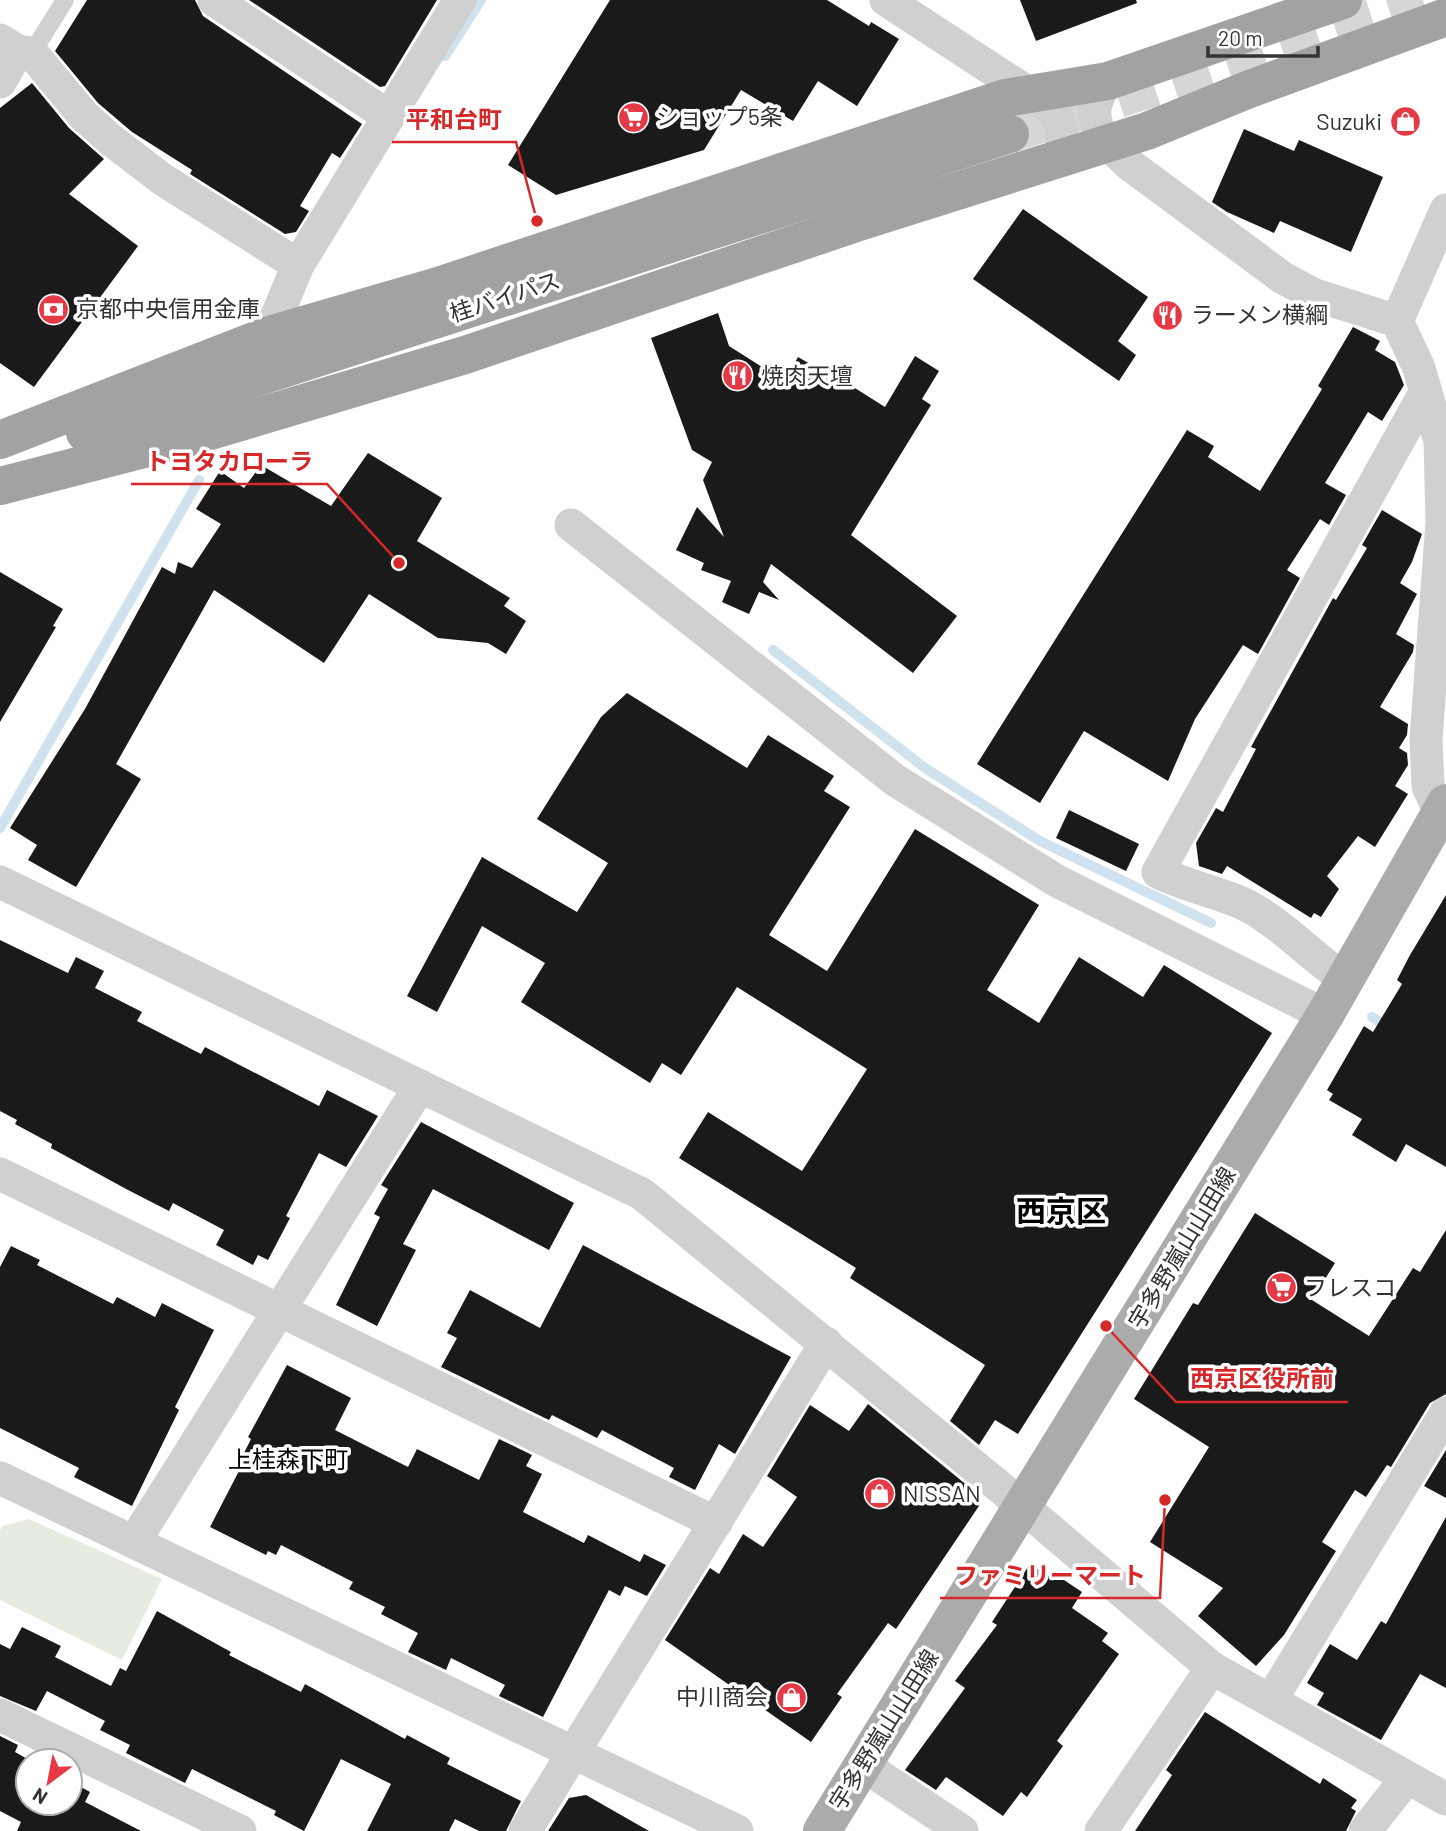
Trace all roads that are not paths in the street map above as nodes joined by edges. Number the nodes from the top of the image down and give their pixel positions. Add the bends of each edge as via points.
1 (65, 0) edge
2 (214, 0) edge
3 (460, 0) edge
4 (886, 0) edge
5 (1343, 0) edge
6 (1438, 12) edge
7 (17, 48) edge
8 (1108, 81) junction
9 (0, 82) edge
10 (1032, 95) junction
11 (388, 116) junction
12 (1010, 134) tunnel mouth
13 (1107, 144) junction
14 (1059, 161) junction
15 (1446, 210) edge
16 (298, 265) junction
17 (1397, 321) junction
18 (269, 335) junction
19 (1425, 393) junction
20 (0, 440) edge
21 (0, 462) edge
22 (0, 486) edge
23 (570, 525) dead end
24 (1443, 808) edge
25 (0, 882) edge
26 (1346, 979) junction
27 (1325, 1015) junction
28 (420, 1086) junction
29 (0, 1174) edge
30 (280, 1310) junction
31 (826, 1343) junction
32 (1446, 1413) edge
33 (5, 1489) edge
34 (1023, 1508) junction
35 (716, 1523) junction
36 (134, 1542) junction
37 (1212, 1668) junction
38 (1271, 1700) junction
39 (0, 1715) edge
40 (573, 1752) junction
41 (863, 1765) junction
42 (1406, 1779) junction
43 (1446, 1799) edge
44 (240, 1831) edge
45 (524, 1831) edge
46 (737, 1831) edge
47 (822, 1831) edge
48 (962, 1831) edge
49 (1101, 1831) edge
50 (1365, 1831) edge

1 - 7 lane
2 - 11 street
3 - 11 street
4 - 10 street
5 - 8 highway
6 - 13 highway
7 - 9 street
7 - 16 street via 111,140 162,179
8 - 10 highway
8 - 13 street via 1097,96 1093,113
10 - 14 street via 1059,118 1065,137
10 - 18 highway via 1006,98 451,282
11 - 16 street
12 - 21 highway, 桂バイパス
13 - 14 highway
13 - 17 street via 1164,192 1283,278 1315,295
14 - 22 highway via 859,222 465,355 190,437
15 - 17 street
16 - 18 street
17 - 19 street
18 - 20 highway
19 - 24 street via 1440,441 1442,522 1426,739 1428,786
19 - 26 street via 1158,872 1247,906
23 - 27 street via 895,780 1057,881
24 - 26 main road, 宇多野嵐山山田線
25 - 28 street
26 - 27 main road, 宇多野嵐山山田線
27 - 34 main road, 宇多野嵐山山田線
28 - 30 street
28 - 31 street via 642,1194
29 - 30 street
30 - 35 street
30 - 36 street
31 - 34 street
31 - 35 street
32 - 38 street
33 - 36 street
34 - 37 street
34 - 41 main road, 宇多野嵐山山田線
35 - 40 street
36 - 40 street
37 - 38 street
37 - 49 street
38 - 42 street
39 - 44 street
40 - 45 street
40 - 46 street
41 - 47 main road, 宇多野嵐山山田線
41 - 48 street
42 - 43 street
42 - 50 street

